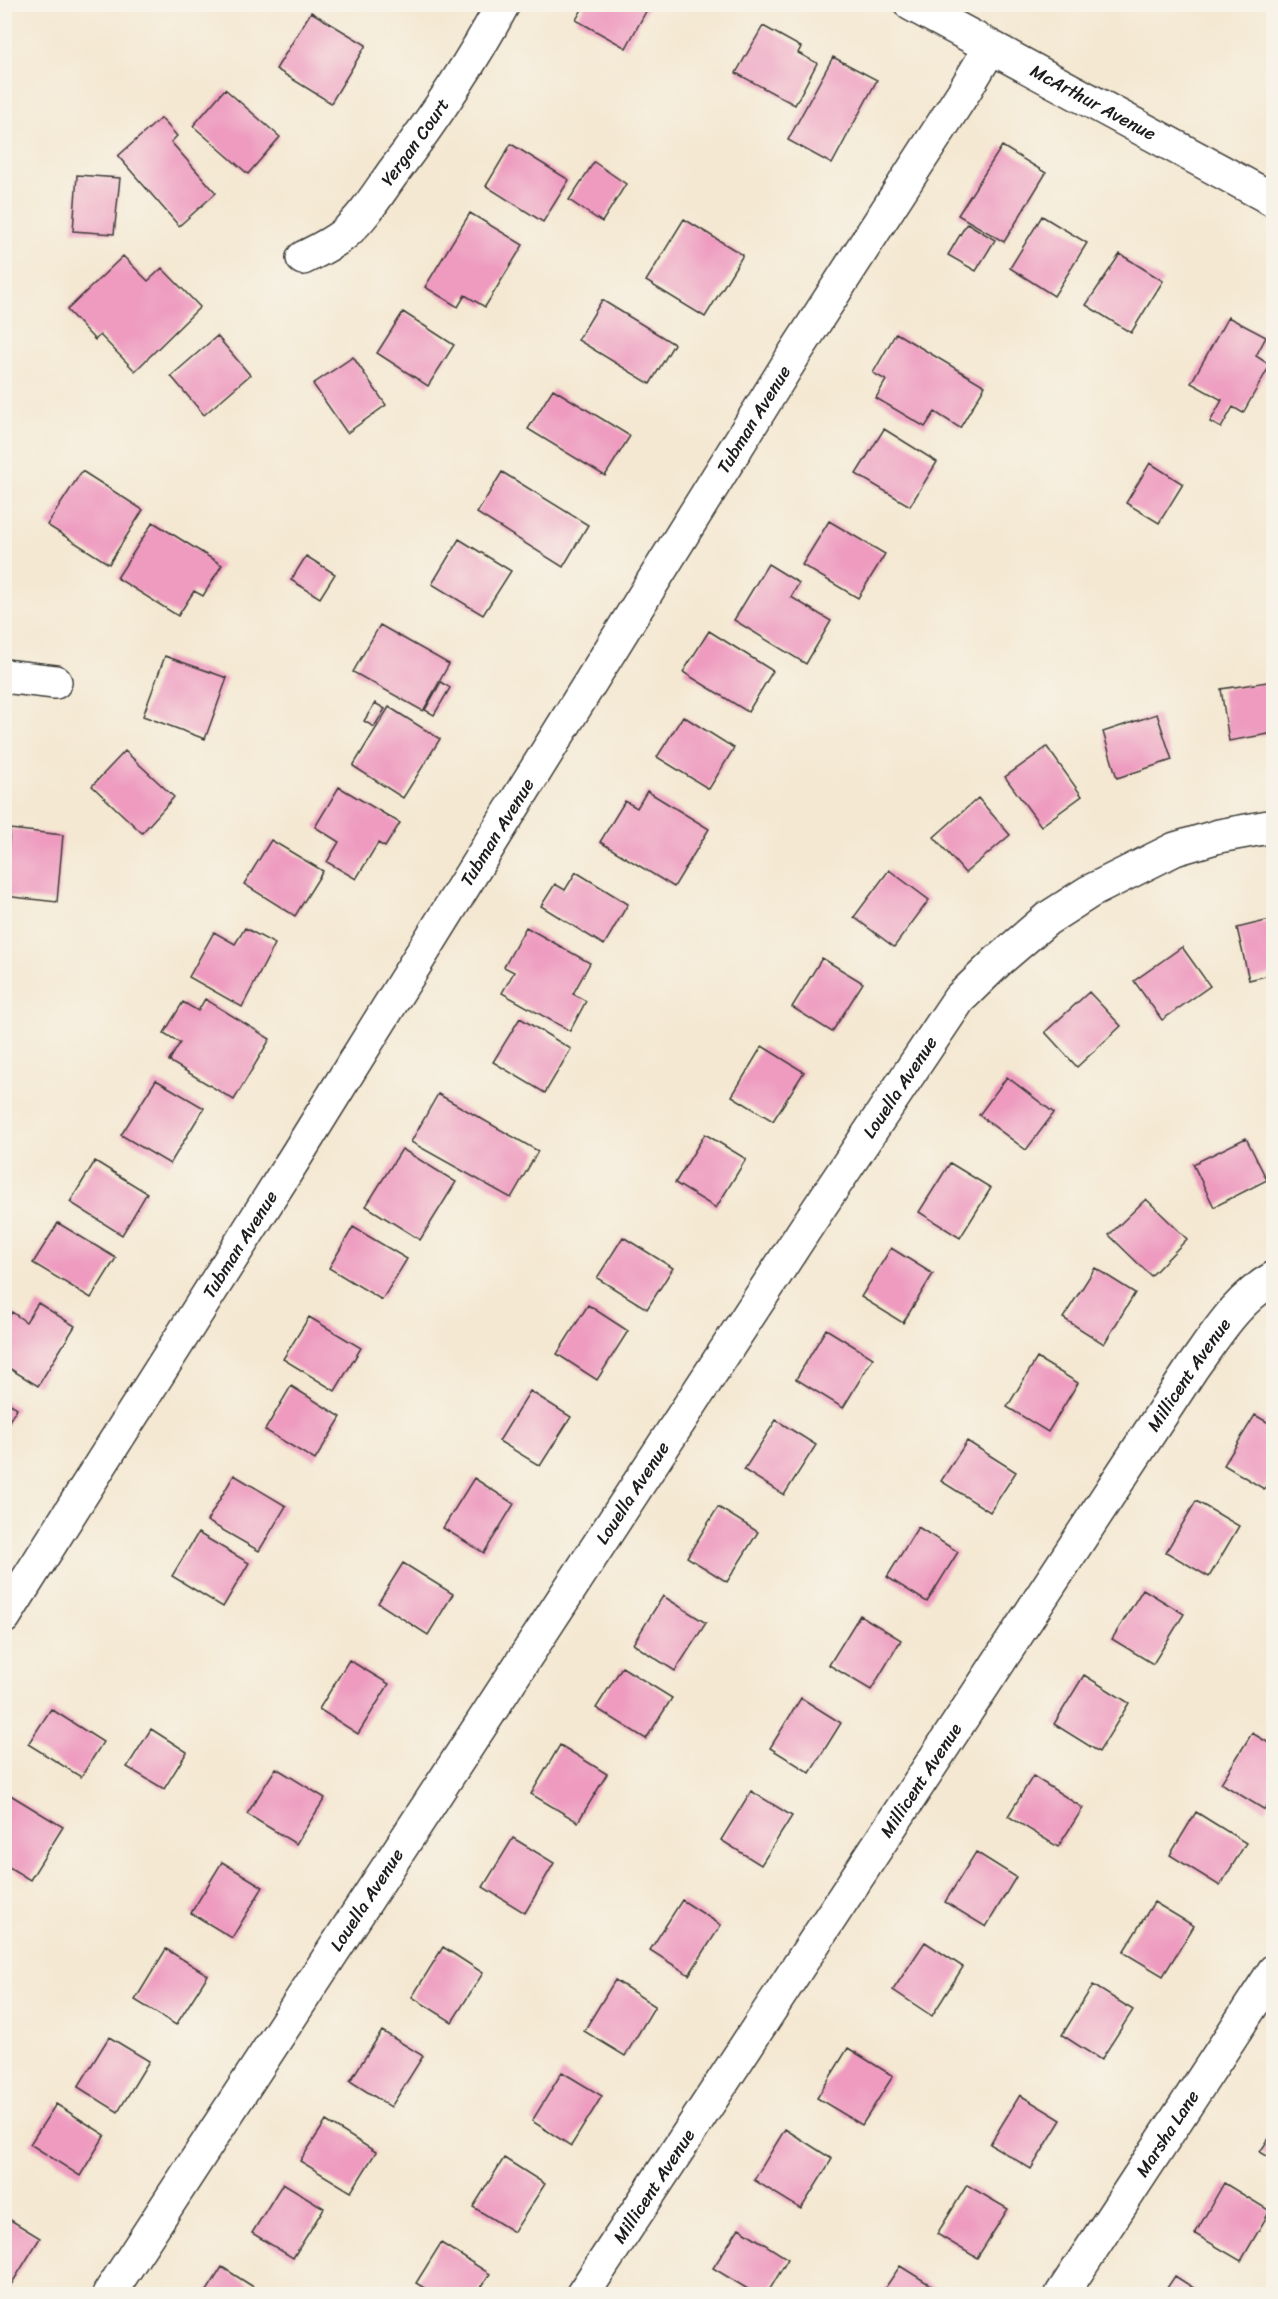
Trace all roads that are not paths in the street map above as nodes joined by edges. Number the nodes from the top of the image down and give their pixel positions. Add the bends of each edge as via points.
1 (503, 4) edge
2 (911, 4) edge
3 (990, 48) junction
4 (1274, 200) edge
5 (303, 258) dead end
6 (4, 676) edge
7 (55, 682) dead end
8 (1274, 826) edge
9 (1274, 1278) edge
10 (16, 1575) edge
11 (4, 1617) edge
12 (1274, 1971) edge
13 (109, 2295) edge
14 (582, 2295) edge
15 (1062, 2295) edge

1 - 5 street, Yergan Court via 468,67 359,219 324,248
2 - 3 street, McArthur Avenue
3 - 4 street, McArthur Avenue
3 - 10 street, Tubman Avenue via 795,353 296,1156
6 - 7 street
8 - 13 street, Louella Avenue via 1175,849 1089,892 1047,920 959,999 808,1223
9 - 14 street, Millicent Avenue via 1228,1316 1192,1368
10 - 11 street, Tubman Avenue
12 - 15 street, Marsha Lane

